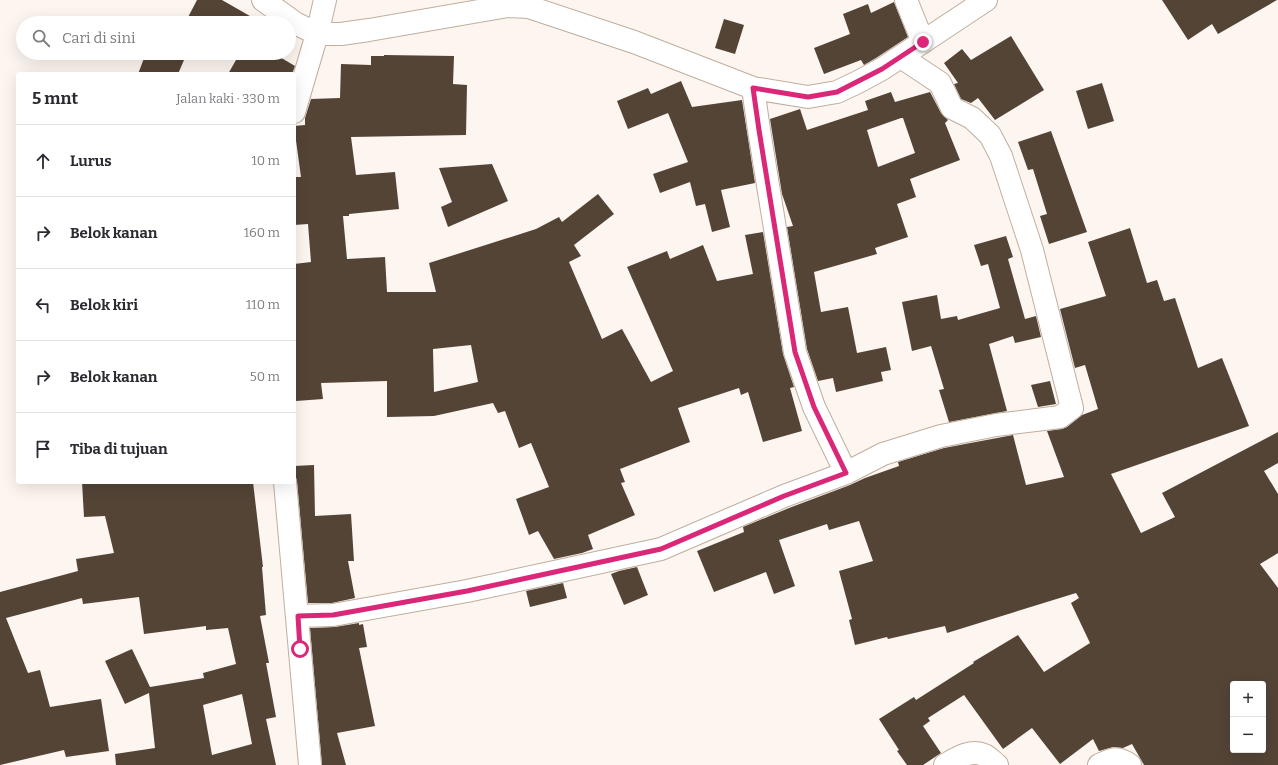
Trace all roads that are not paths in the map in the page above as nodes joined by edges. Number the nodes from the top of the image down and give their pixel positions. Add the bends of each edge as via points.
1 (263, 0) edge
2 (325, 0) edge
3 (906, 0) edge
4 (986, 0) edge
5 (286, 16) edge
6 (296, 23) edge
7 (318, 34) junction
8 (923, 42) junction
9 (901, 57) junction
10 (753, 88) junction
11 (296, 106) edge
12 (846, 473) junction
13 (285, 484) edge
14 (298, 616) junction
15 (310, 765) edge
16 (945, 765) edge
17 (997, 765) edge
18 (1099, 765) edge
19 (1130, 765) edge

1 - 5 street
2 - 7 street
3 - 8 street
4 - 8 street
6 - 7 street
7 - 10 street via 369,30 508,6 529,7 634,42
7 - 11 street
8 - 9 street
9 - 10 street via 837,92 808,97
9 - 12 street via 940,82 952,108 972,118 990,135 1001,156 1032,250 1072,408 1060,417 996,425 941,436 883,454
10 - 12 street via 795,352 814,407
12 - 14 street via 784,496 661,549 467,591 333,615
13 - 14 street
14 - 15 street
16 - 17 street via 974,752 985,755
18 - 19 street via 1112,760 1122,760

